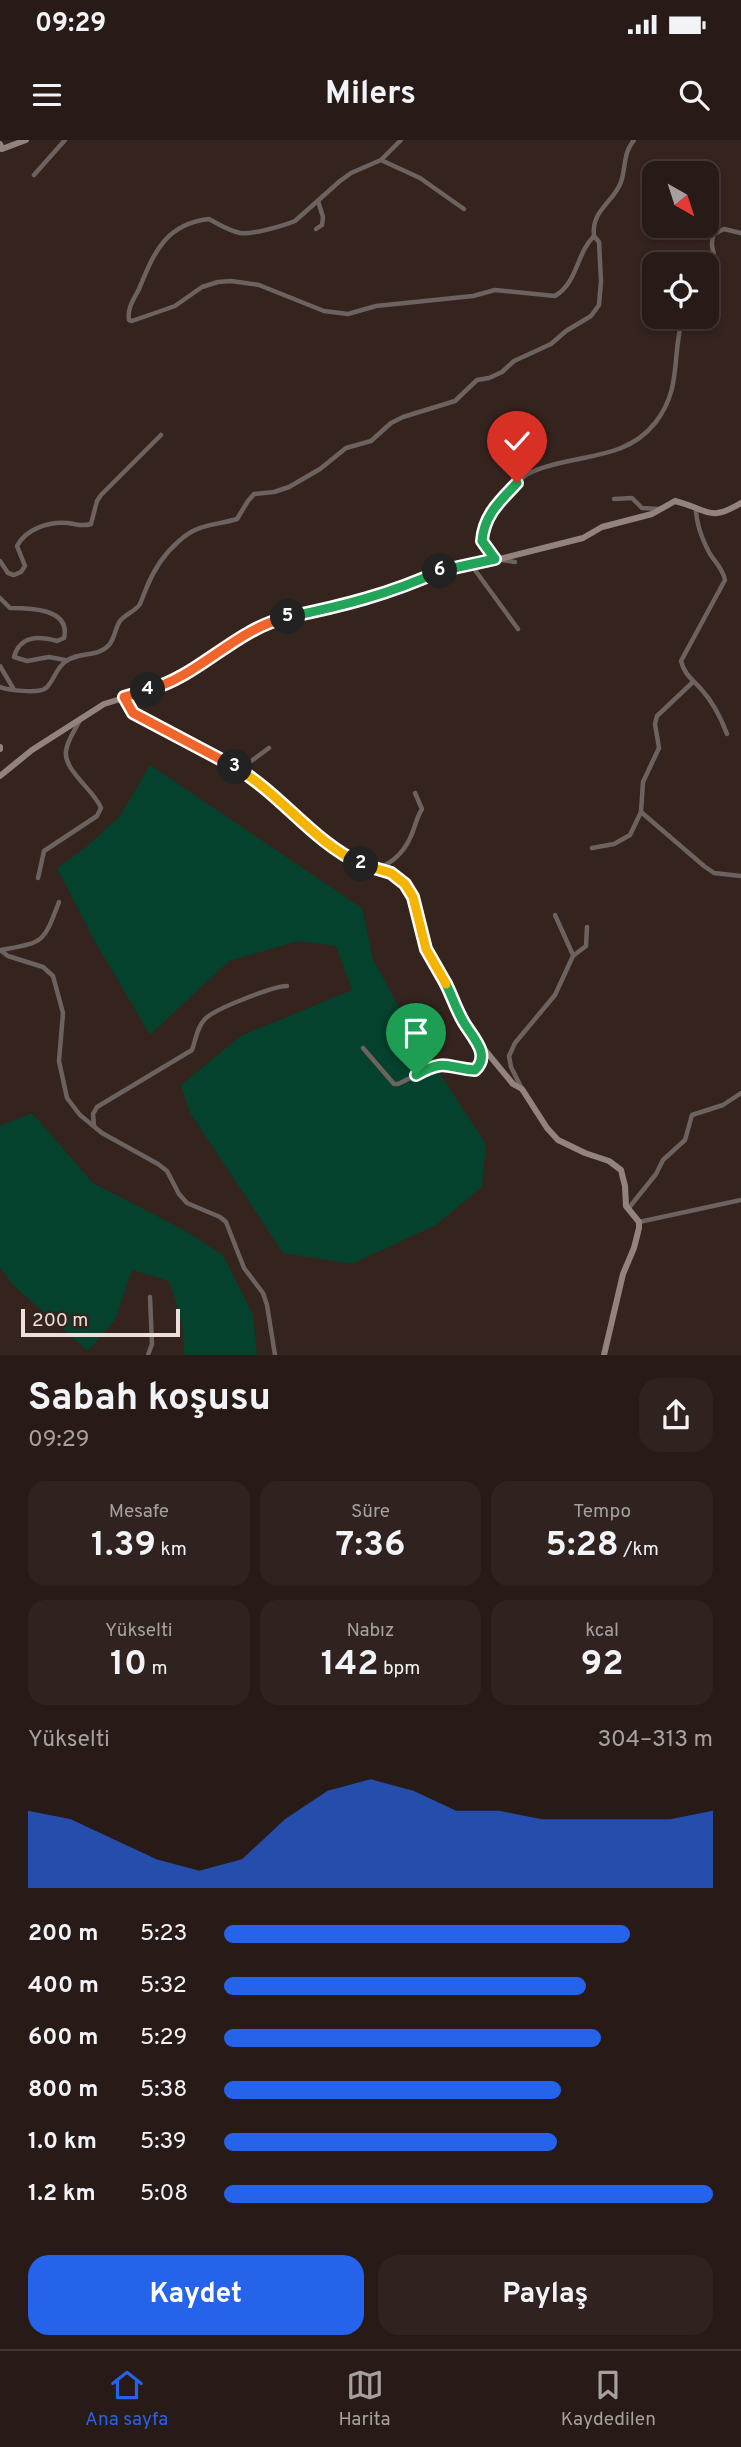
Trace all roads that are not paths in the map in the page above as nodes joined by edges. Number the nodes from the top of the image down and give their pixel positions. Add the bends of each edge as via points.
1 (26, 140) edge
2 (65, 140) edge
3 (401, 140) edge
4 (634, 140) edge
5 (0, 142) edge
6 (381, 160) junction
7 (34, 175) dead end
8 (318, 201) junction
9 (464, 208) dead end
10 (316, 229) dead end
11 (741, 233) edge
12 (594, 236) junction
13 (714, 252) edge
14 (680, 329) edge
15 (161, 435) dead end
16 (614, 499) dead end
17 (741, 503) edge
18 (696, 507) junction
19 (659, 510) junction
20 (495, 559) junction
21 (0, 561) edge
22 (515, 562) dead end
23 (472, 566) junction
24 (0, 598) edge
25 (518, 629) dead end
26 (66, 661) junction
27 (0, 666) edge
28 (693, 682) junction
29 (0, 687) edge
30 (13, 688) junction
31 (124, 697) junction
32 (80, 720) junction
33 (727, 734) dead end
34 (269, 748) dead end
35 (239, 769) junction
36 (0, 776) edge
37 (415, 793) dead end
38 (641, 811) junction
39 (592, 848) dead end
40 (373, 869) junction
41 (741, 876) edge
42 (38, 878) dead end
43 (59, 902) dead end
44 (555, 915) dead end
45 (587, 927) dead end
46 (0, 950) edge
47 (573, 956) junction
48 (287, 986) dead end
49 (475, 1038) junction
50 (363, 1048) dead end
51 (522, 1089) junction
52 (741, 1093) edge
53 (94, 1126) junction
54 (741, 1200) edge
55 (627, 1210) junction
56 (639, 1222) junction
57 (150, 1297) dead end
58 (148, 1355) edge
59 (275, 1355) edge
60 (604, 1355) edge

1 - 5 street via 6,150
2 - 7 street
3 - 6 street
4 - 12 street via 621,181 598,215
6 - 8 street via 351,173
6 - 9 street via 420,178
8 - 10 street via 323,218
8 - 12 street via 295,221 246,234 209,219 175,230 152,257 129,309 129,320 174,306 202,288 231,281 259,285 324,311 348,314 495,290 555,296 574,277 581,253
11 - 13 street via 724,229 714,234
12 - 26 street via 599,242 601,281 599,305 591,316 502,372 477,380 455,401 403,416 371,441 346,448 289,487 254,494 237,519 192,531 161,561 139,606 122,617 111,643 101,652
14 - 20 street via 676,378 656,422 641,438 617,452 531,471 491,510 482,541
15 - 21 street via 97,501 91,524 83,527 61,522 26,534 17,546 25,566 14,575
16 - 19 street via 632,498 642,508
17 - 18 street via 719,514
18 - 19 street via 675,501
18 - 28 street via 707,547 725,580 681,657
19 - 20 street via 602,527 583,538
20 - 22 street
20 - 23 street
23 - 25 street
23 - 31 street via 447,569 401,589 348,604 283,618 228,644 183,676
24 - 26 street via 10,608 45,611 66,631 57,641 33,637 16,650 15,657 20,661 49,657
26 - 30 street via 47,688 35,692
27 - 30 street
28 - 33 street
28 - 38 street via 657,716 660,748 643,782
29 - 30 street
31 - 32 street
31 - 35 street via 142,719
32 - 36 street
32 - 42 street via 65,756 101,808 44,852
34 - 35 street
35 - 40 street via 278,798 318,838
37 - 40 street via 422,809 414,830 393,862
38 - 39 street via 626,839
38 - 41 street via 714,873
40 - 49 street via 399,877 410,891 426,949
43 - 46 street via 42,940
44 - 47 street
45 - 47 street via 586,946
46 - 53 street via 43,967 53,976 62,1013 59,1061 67,1098
47 - 51 street via 555,995 509,1056
48 - 53 street via 277,986 206,1017 192,1049 100,1104 93,1114
49 - 50 street via 482,1056 475,1070 439,1064 398,1084
49 - 51 street
51 - 55 street via 558,1140 621,1170
52 - 55 street via 723,1105 692,1115 685,1140 663,1160
53 - 59 street via 167,1171 187,1203 226,1222 244,1268 263,1293
54 - 56 street
55 - 56 street
56 - 60 street
57 - 58 street via 152,1344

